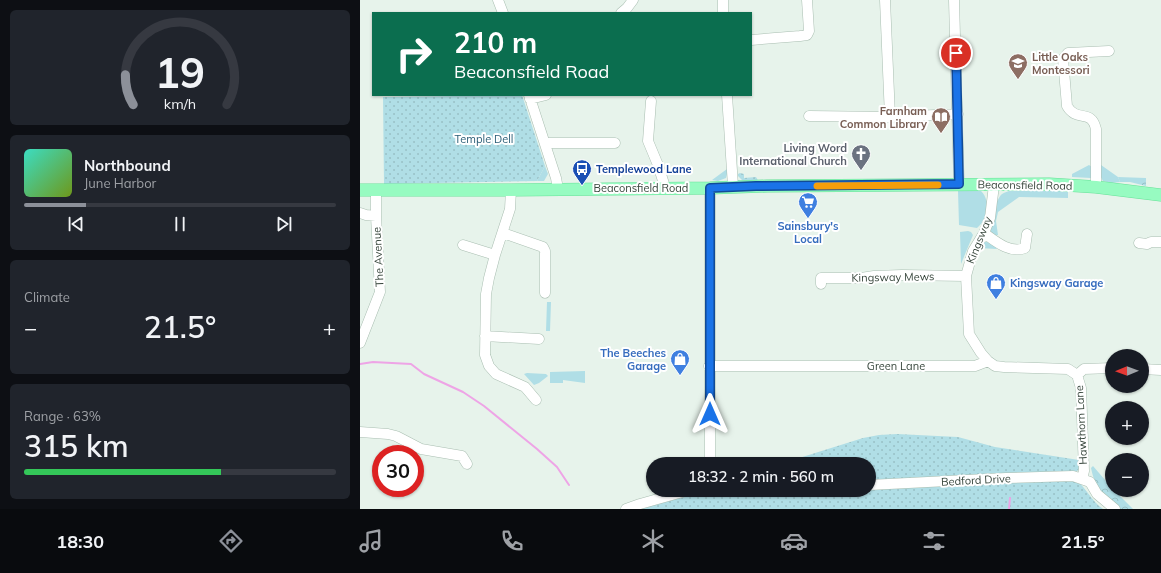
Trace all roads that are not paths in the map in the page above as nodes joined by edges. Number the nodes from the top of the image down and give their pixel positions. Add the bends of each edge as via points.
1 (498, 0) edge
2 (633, 0) edge
3 (723, 0) edge
4 (807, 0) edge
5 (885, 0) edge
6 (954, 0) edge
7 (503, 12) edge
8 (622, 12) edge
9 (723, 12) edge
10 (752, 40) edge
11 (1109, 50) dead end
12 (727, 96) edge
13 (529, 97) edge
14 (651, 101) dead end
15 (958, 114) junction
16 (809, 116) dead end
17 (890, 117) junction
18 (545, 143) junction
19 (615, 143) dead end
20 (959, 184) junction
21 (994, 185) junction
22 (733, 186) junction
23 (665, 187) junction
24 (1096, 187) junction
25 (710, 188) junction
26 (558, 189) junction
27 (360, 190) edge
28 (376, 190) junction
29 (511, 190) junction
30 (1161, 195) edge
31 (360, 213) edge
32 (376, 216) junction
33 (984, 232) junction
34 (503, 233) junction
35 (1027, 234) dead end
36 (1161, 242) edge
37 (1139, 243) dead end
38 (463, 245) dead end
39 (495, 255) junction
40 (966, 276) junction
41 (820, 277) dead end
42 (545, 293) dead end
43 (485, 336) junction
44 (539, 339) dead end
45 (360, 343) edge
46 (988, 361) junction
47 (710, 366) junction
48 (1105, 368) edge
49 (1149, 369) edge
50 (1161, 370) edge
51 (1077, 375) junction
52 (536, 400) dead end
53 (360, 432) edge
54 (710, 457) edge
55 (467, 464) dead end
56 (1082, 479) junction
57 (876, 485) edge
58 (665, 497) edge
59 (626, 509) edge
60 (1114, 509) edge

1 - 7 street
2 - 8 street
3 - 9 street
4 - 10 street via 807,35
5 - 17 street
6 - 15 street
11 - 24 street via 1068,53 1063,59 1067,106 1071,112 1088,117 1094,122 1096,129
12 - 22 street
13 - 18 street
14 - 23 street via 648,140
15 - 17 street
15 - 20 street
16 - 17 street
18 - 19 street
18 - 26 street
20 - 21 main road, Beaconsfield Road
20 - 22 main road, Beaconsfield Road
21 - 24 main road, Beaconsfield Road via 1049,184
21 - 33 street, Kingsway via 990,218
22 - 25 main road, Beaconsfield Road
23 - 25 main road, Beaconsfield Road
23 - 26 main road, Beaconsfield Road
24 - 30 main road, Beaconsfield Road
25 - 47 street
26 - 29 main road, Beaconsfield Road
27 - 28 main road, Beaconsfield Road
28 - 29 main road, Beaconsfield Road
28 - 32 street, The Avenue
29 - 34 street via 510,209
31 - 32 street
32 - 45 street, The Avenue via 380,292
33 - 35 street via 996,242 1010,248 1021,249 1025,248
33 - 40 street, Kingsway via 973,251
34 - 39 street
34 - 42 street via 543,247
36 - 37 street
38 - 39 street
39 - 43 street via 486,294
40 - 41 street, Kingsway Mews
40 - 46 street, Kingsway via 969,334
43 - 44 street
43 - 52 street via 485,355 489,366 496,374 525,387
46 - 47 street, Green Lane via 975,366
46 - 51 street via 995,366 1004,367 1068,369
47 - 54 street
48 - 51 street via 1084,369
49 - 50 street
51 - 56 street, Hawthorn Lane via 1081,388 1084,471
53 - 55 street via 396,436 421,449 462,456
56 - 57 street, Bedford Drive via 1073,476
56 - 60 street, Hawthorn Lane via 1090,482 1097,494
58 - 59 street

